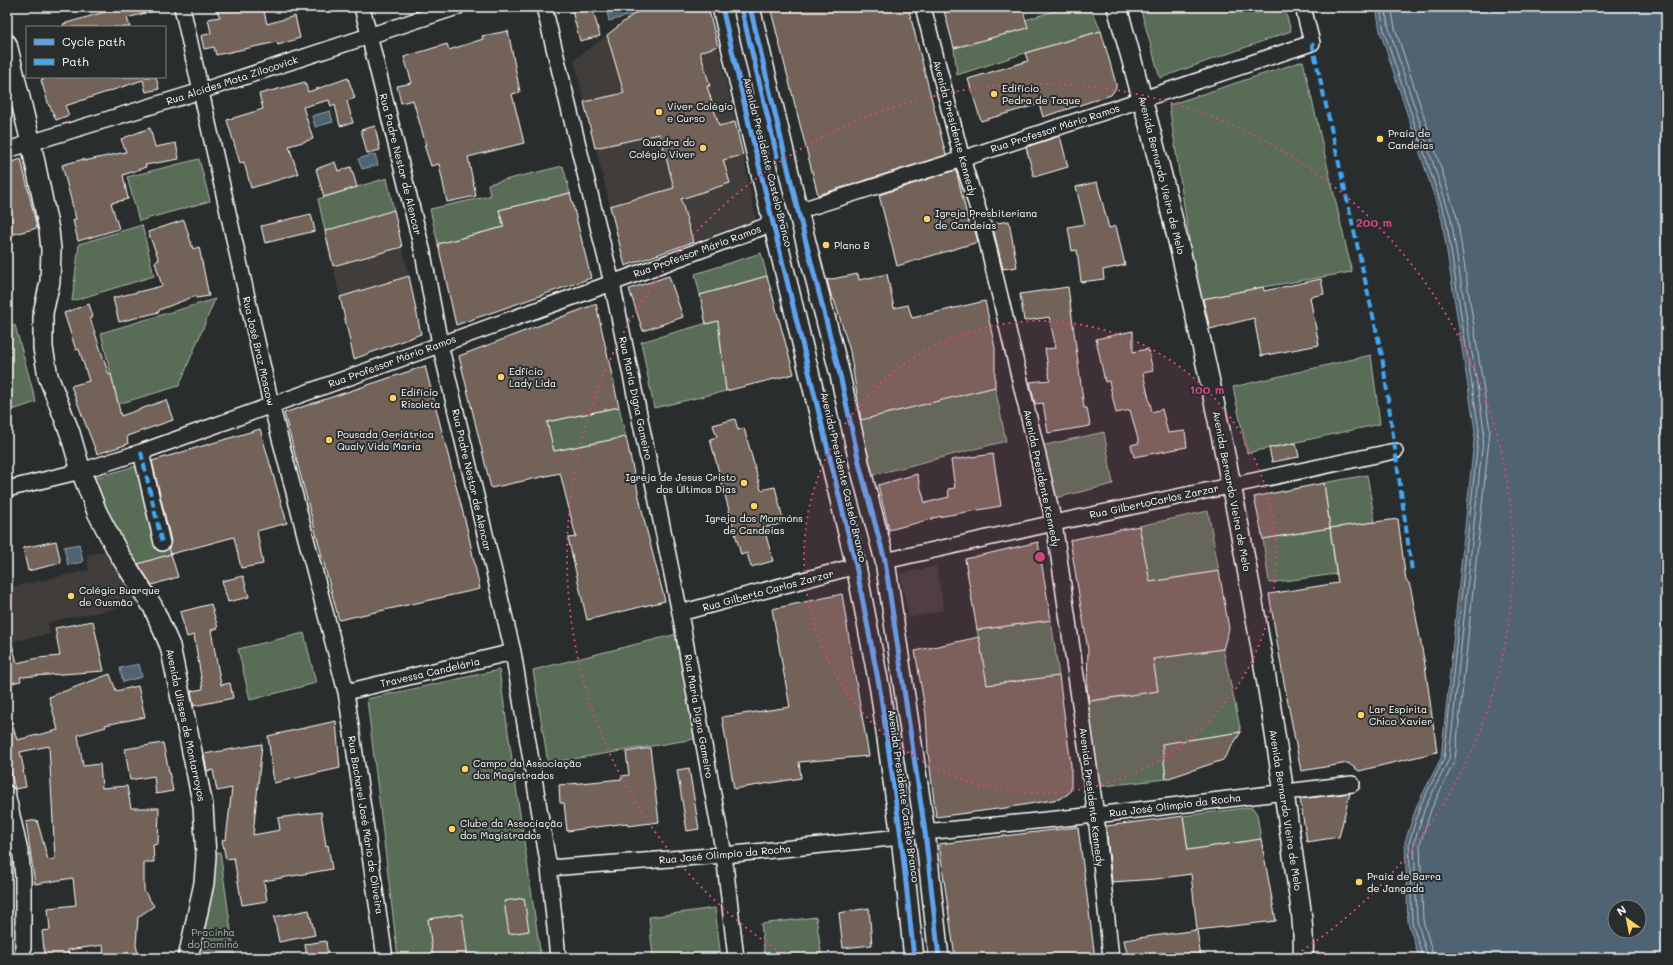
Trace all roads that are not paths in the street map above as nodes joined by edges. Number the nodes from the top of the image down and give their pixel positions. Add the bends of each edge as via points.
1 (182, 7) edge
2 (362, 7) edge
3 (457, 7) edge
4 (544, 7) edge
5 (722, 7) edge
6 (750, 7) edge
7 (923, 7) edge
8 (1117, 7) edge
9 (1303, 7) edge
10 (369, 35) junction
11 (7, 44) edge
12 (201, 91) junction
13 (1143, 98) junction
14 (31, 143) junction
15 (7, 150) edge
16 (962, 159) junction
17 (798, 211) junction
18 (774, 223) junction
19 (612, 283) junction
20 (440, 344) junction
21 (840, 375) junction
22 (812, 381) junction
23 (271, 404) junction
24 (1395, 451) dead end
25 (141, 452) junction
26 (81, 471) junction
27 (1231, 485) junction
28 (7, 489) edge
29 (1054, 523) junction
30 (162, 543) dead end
31 (885, 561) junction
32 (856, 566) junction
33 (680, 613) junction
34 (513, 652) junction
35 (346, 692) junction
36 (1352, 784) dead end
37 (1284, 792) junction
38 (7, 793) edge
39 (1096, 815) junction
40 (925, 832) junction
41 (901, 837) junction
42 (724, 855) junction
43 (548, 868) junction
44 (23, 958) edge
45 (188, 958) edge
46 (385, 958) edge
47 (558, 958) edge
48 (736, 958) edge
49 (914, 958) edge
50 (939, 958) edge
51 (1111, 958) edge
52 (1303, 958) edge

1 - 12 street, Rua José Braz Moscow
2 - 10 street, Rua Padre Nestor de Alencar
3 - 10 street, Rua Alcídes Mota Zilocovick
4 - 19 street, Rua Maria Digna Gameiro
5 - 18 main road, Avenida Presidente Castelo Branco
6 - 17 main road, Avenida Presidente Castelo Branco
7 - 16 street, Avenida Presidente Kennedy
8 - 13 main road, Avenida Bernardo Vieira de Melo
9 - 13 street, Rua Professor Mário Ramos via 1312,43
10 - 12 street, Rua Alcídes Mota Zilocovick
10 - 20 street, Rua Padre Nestor de Alencar via 423,253
11 - 14 main road, Avenida Ulisses de Montarroyos
12 - 14 street, Rua Alcídes Mota Zilocovick
12 - 23 street, Rua José Braz Moscow
13 - 16 street, Rua Professor Mário Ramos
13 - 27 main road, Avenida Bernardo Vieira de Melo via 1196,316
14 - 15 street, Rua Alcídes Mota Zilocovick
14 - 26 main road, Avenida Ulisses de Montarroyos via 51,249 50,282 43,313 43,348 48,376
16 - 17 street, Rua Professor Mário Ramos
16 - 29 street, Avenida Presidente Kennedy via 983,225
17 - 21 main road, Avenida Presidente Castelo Branco
18 - 19 street, Rua Professor Mário Ramos
18 - 22 main road, Avenida Presidente Castelo Branco
19 - 20 street, Rua Professor Mário Ramos
19 - 33 street, Rua Maria Digna Gameiro
20 - 23 street, Rua Professor Mário Ramos
20 - 34 street, Rua Padre Nestor de Alencar
21 - 22 main road
21 - 31 main road, Avenida Presidente Castelo Branco via 860,467
22 - 32 main road, Avenida Presidente Castelo Branco
23 - 25 street, Rua Professor Mário Ramos
23 - 35 street, Rua José Braz Moscow
24 - 27 street, Rua GilbertoCarlos Zarzar
25 - 26 street, Rua Professor Mário Ramos
25 - 30 street
26 - 28 street, Rua Professor Mário Ramos
26 - 45 main road, Avenida Ulisses de Montarroyos via 107,534 153,607 170,646 203,806 205,831 204,882
27 - 29 street, Rua GilbertoCarlos Zarzar
27 - 37 main road, Avenida Bernardo Vieira de Melo via 1252,590
29 - 31 street
29 - 39 street, Avenida Presidente Kennedy
31 - 40 main road, Avenida Presidente Castelo Branco
32 - 33 street, Rua Gilberto Carlos Zarzar
32 - 41 main road, Avenida Presidente Castelo Branco via 880,690
33 - 42 street, Rua Maria Digna Gameiro
34 - 35 street, Travessa Candelária
34 - 43 street, Rua Padre Nestor de Alencar
35 - 46 street, Rua Bacharel José Mário de Oliveira
36 - 37 street, Rua José Olimpio da Rocha
37 - 39 street, Rua José Olimpio da Rocha
37 - 52 main road, Avenida Bernardo Vieira de Melo via 1304,929
38 - 44 street via 21,856
39 - 40 street, Rua José Olimpio da Rocha
39 - 51 street, Avenida Presidente Kennedy
40 - 50 main road, Avenida Presidente Castelo Branco
41 - 42 street, Rua José Olimpio da Rocha
41 - 49 main road, Avenida Presidente Castelo Branco
42 - 43 street, Rua José Olimpio da Rocha
42 - 48 street, Rua Maria Digna Gameiro
43 - 47 street, Rua Padre Nestor de Alencar

